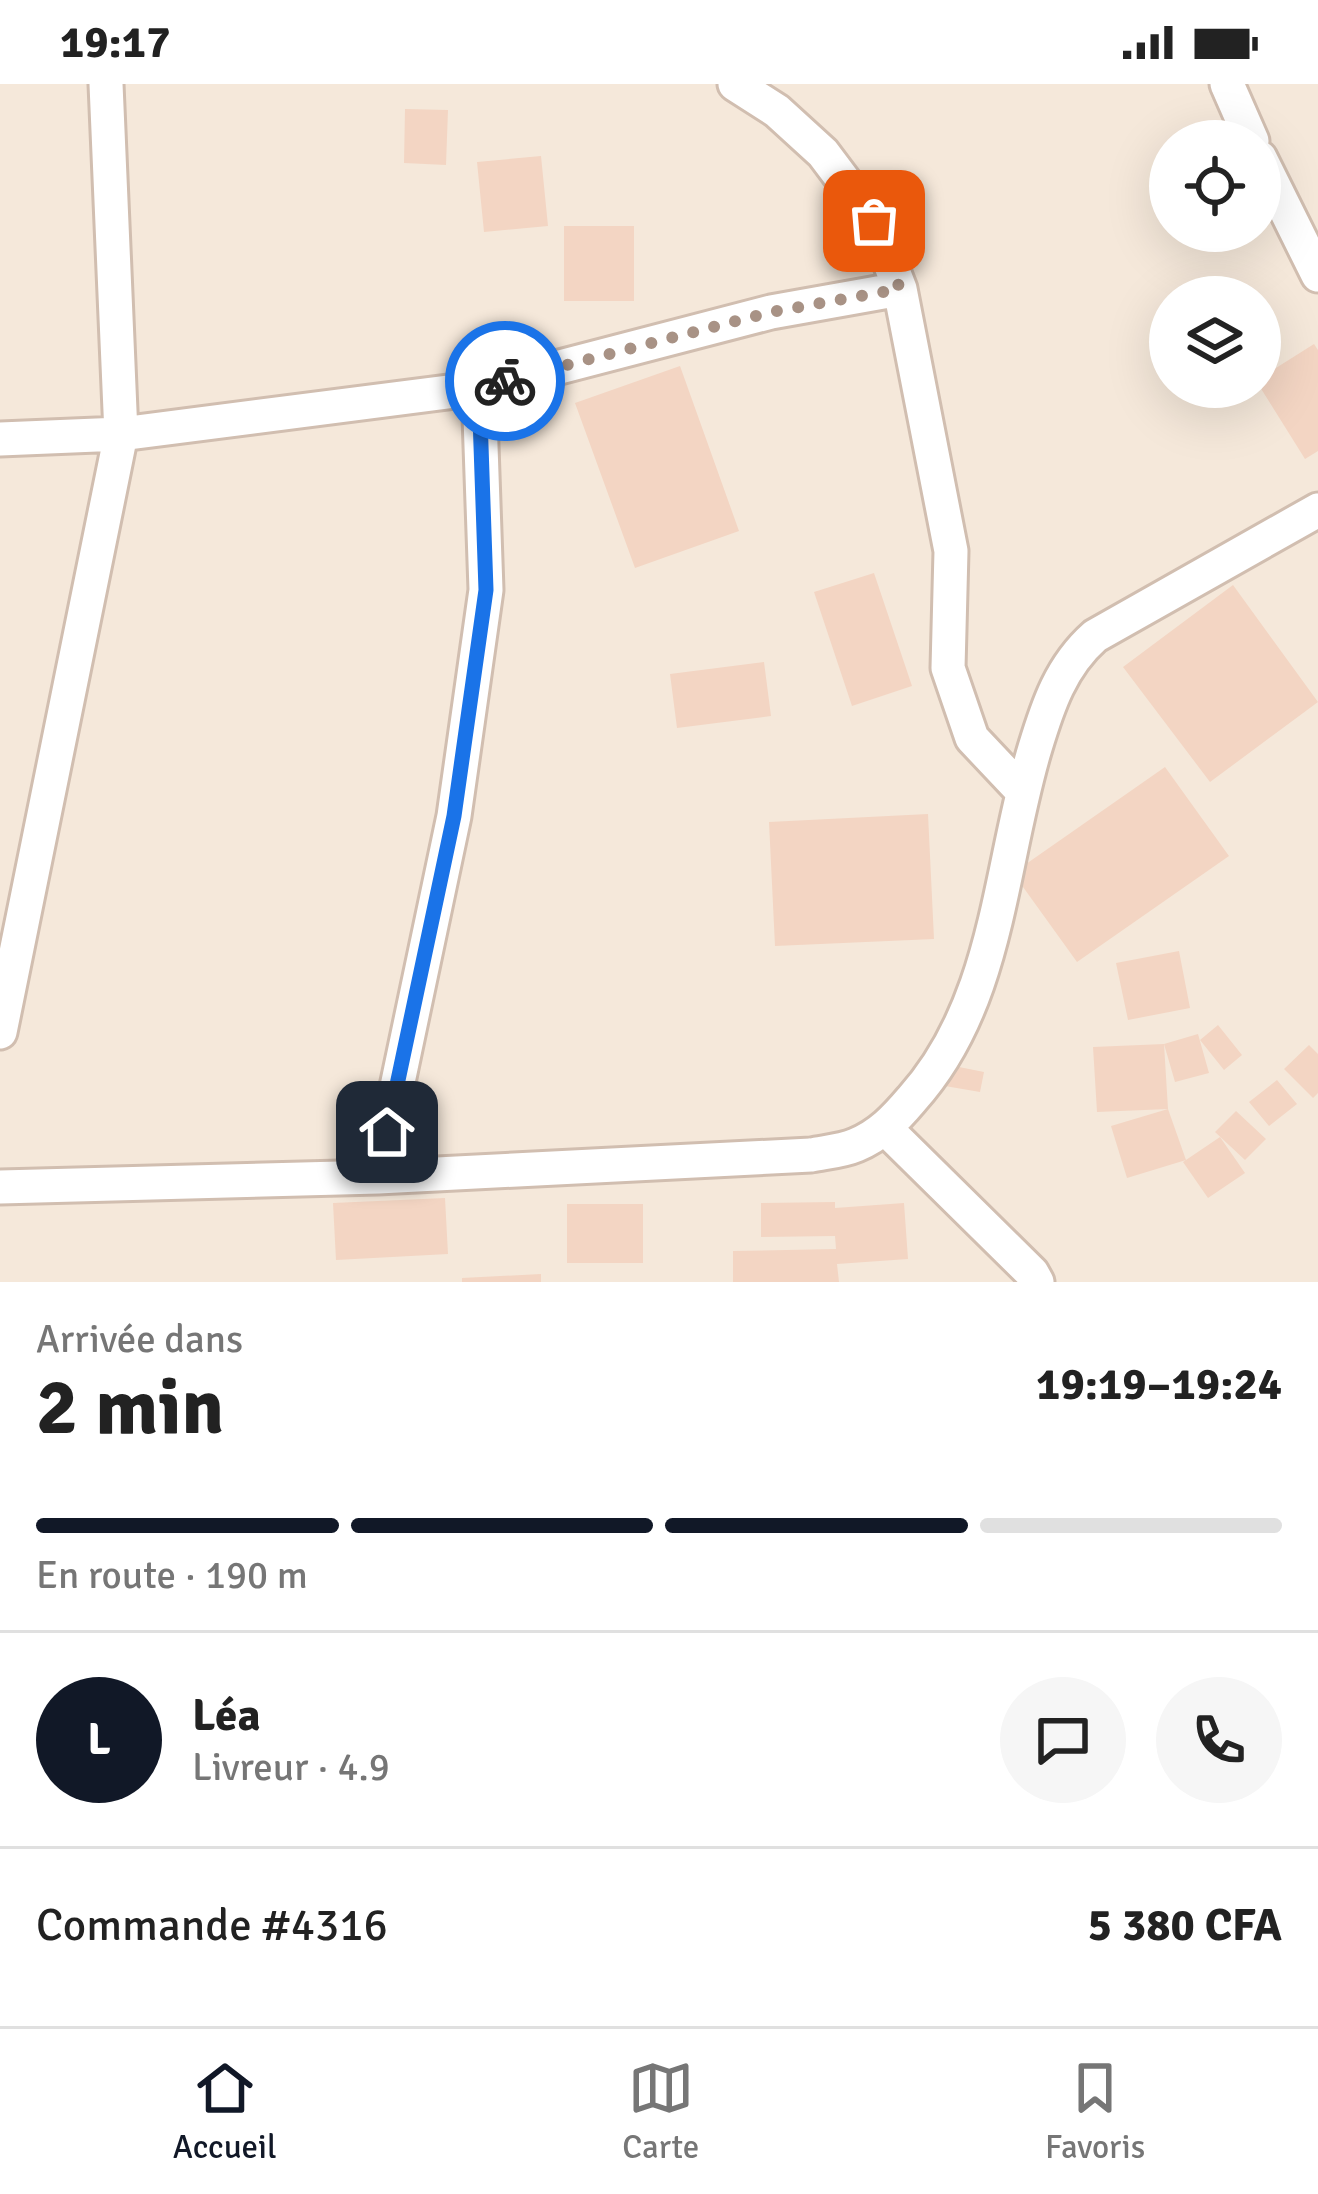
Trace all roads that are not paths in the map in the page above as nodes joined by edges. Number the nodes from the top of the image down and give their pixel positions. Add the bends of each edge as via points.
1 (106, 84) edge
2 (735, 84) edge
3 (1226, 84) edge
4 (1242, 120) edge
5 (1281, 200) edge
6 (1318, 275) edge
7 (900, 289) junction
8 (479, 388) junction
9 (121, 434) junction
10 (0, 439) edge
11 (1318, 510) edge
12 (1022, 791) junction
13 (0, 1032) edge
14 (886, 1129) junction
15 (378, 1177) junction
16 (0, 1187) edge
17 (1036, 1282) edge

1 - 9 street
2 - 7 street via 823,153 874,221
3 - 4 street
5 - 6 street
7 - 8 street via 771,312
7 - 12 street via 951,551 948,668 972,738
8 - 9 street
8 - 15 street via 486,590 454,816
9 - 10 street
9 - 13 street
11 - 12 street via 1072,656
12 - 14 street via 979,988 939,1069
14 - 15 street via 853,1147 811,1155
14 - 17 street
15 - 16 street

